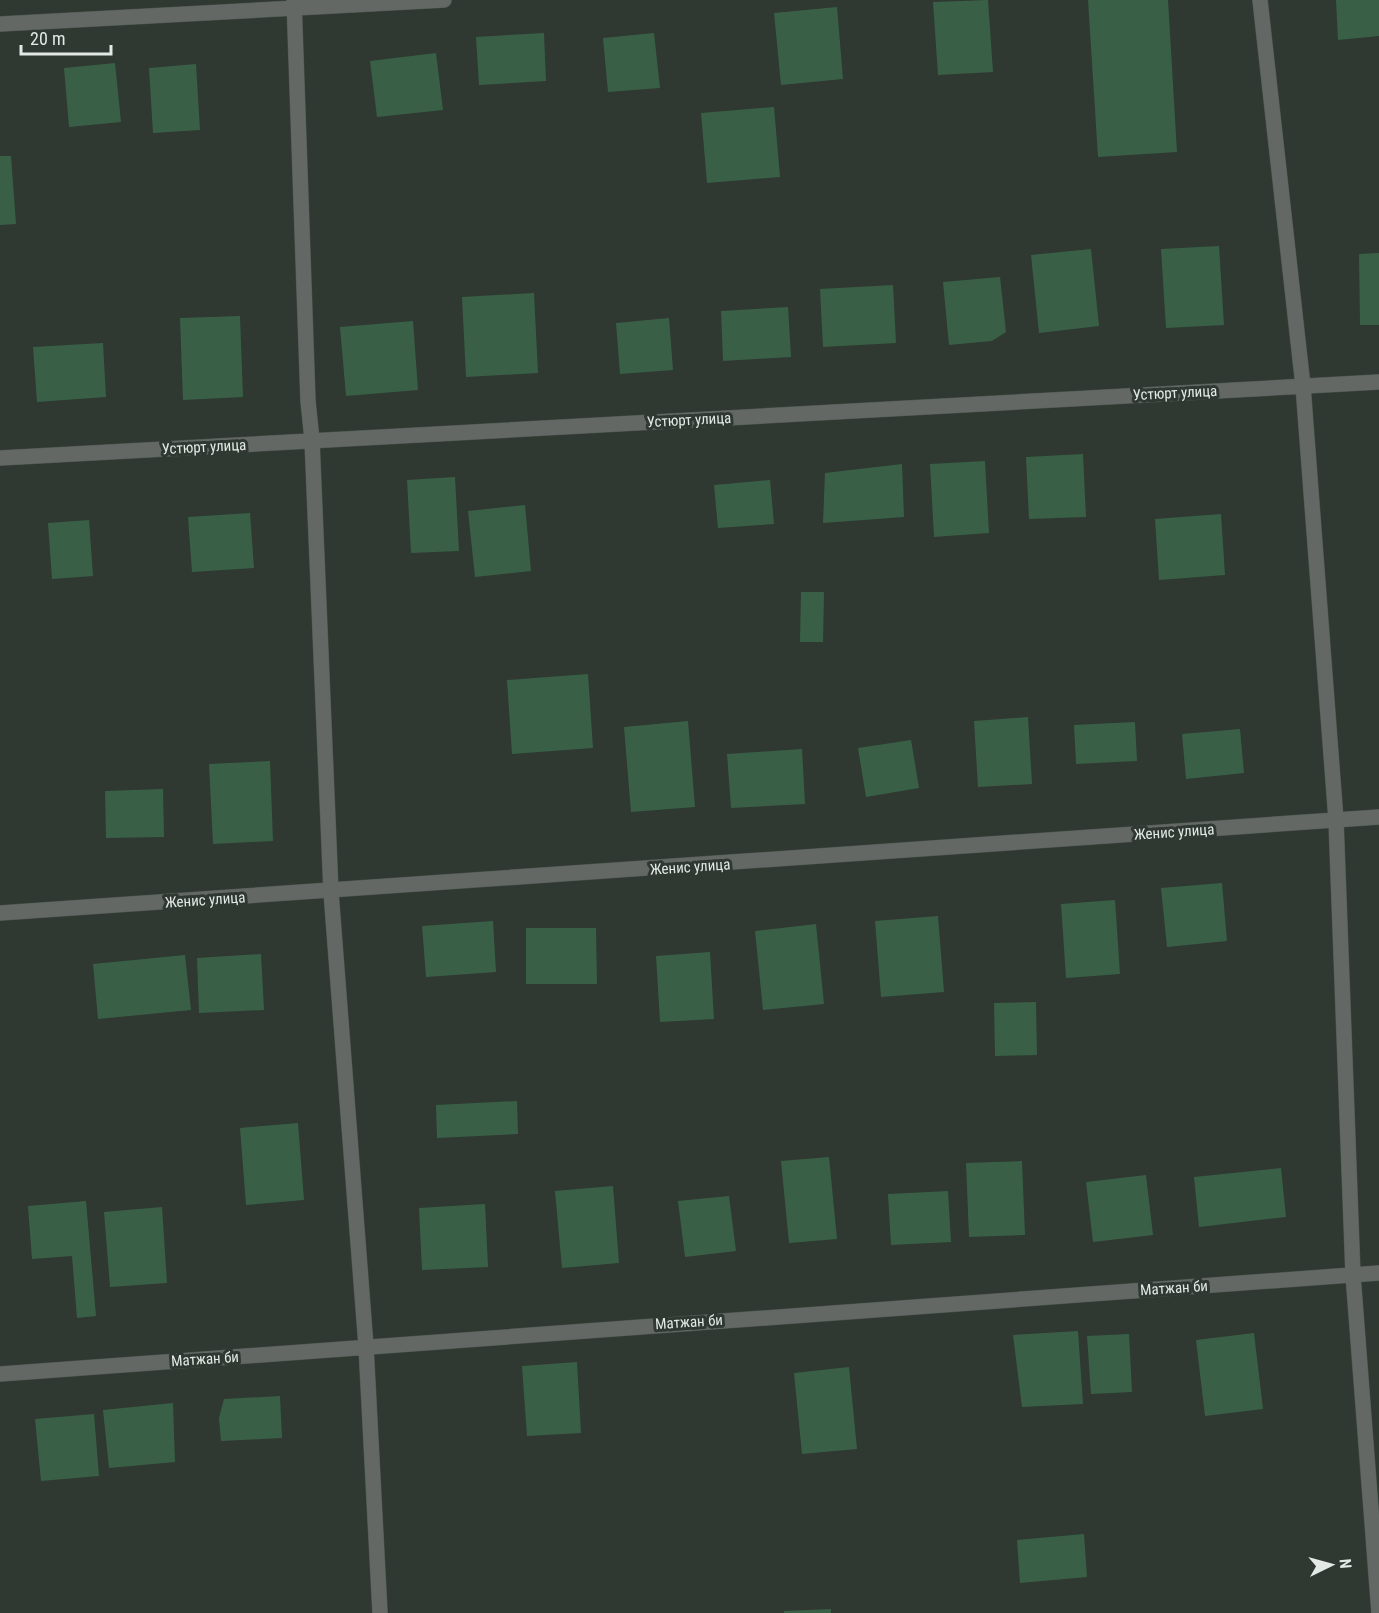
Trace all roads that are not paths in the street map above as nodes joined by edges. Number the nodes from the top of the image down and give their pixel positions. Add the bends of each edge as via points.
1 (444, 0) edge
2 (1260, 0) edge
3 (295, 5) edge
4 (0, 24) edge
5 (1379, 382) edge
6 (1304, 386) junction
7 (312, 440) junction
8 (0, 458) edge
9 (1379, 817) edge
10 (1336, 820) junction
11 (331, 892) junction
12 (0, 913) edge
13 (1379, 1273) edge
14 (1353, 1275) junction
15 (366, 1346) junction
16 (0, 1374) edge
17 (380, 1613) edge
18 (1379, 1613) edge

1 - 3 street
2 - 6 street
3 - 4 street
3 - 7 street
5 - 6 street, Устюрт улица
6 - 7 street, Устюрт улица
6 - 10 street
7 - 8 street, Устюрт улица
7 - 11 street
9 - 10 street, Женис улица
10 - 11 street, Женис улица
10 - 14 street
11 - 12 street, Женис улица
11 - 15 street
13 - 14 street, Матжан би
14 - 15 street, Матжан би
14 - 18 street
15 - 16 street, Матжан би
15 - 17 street

